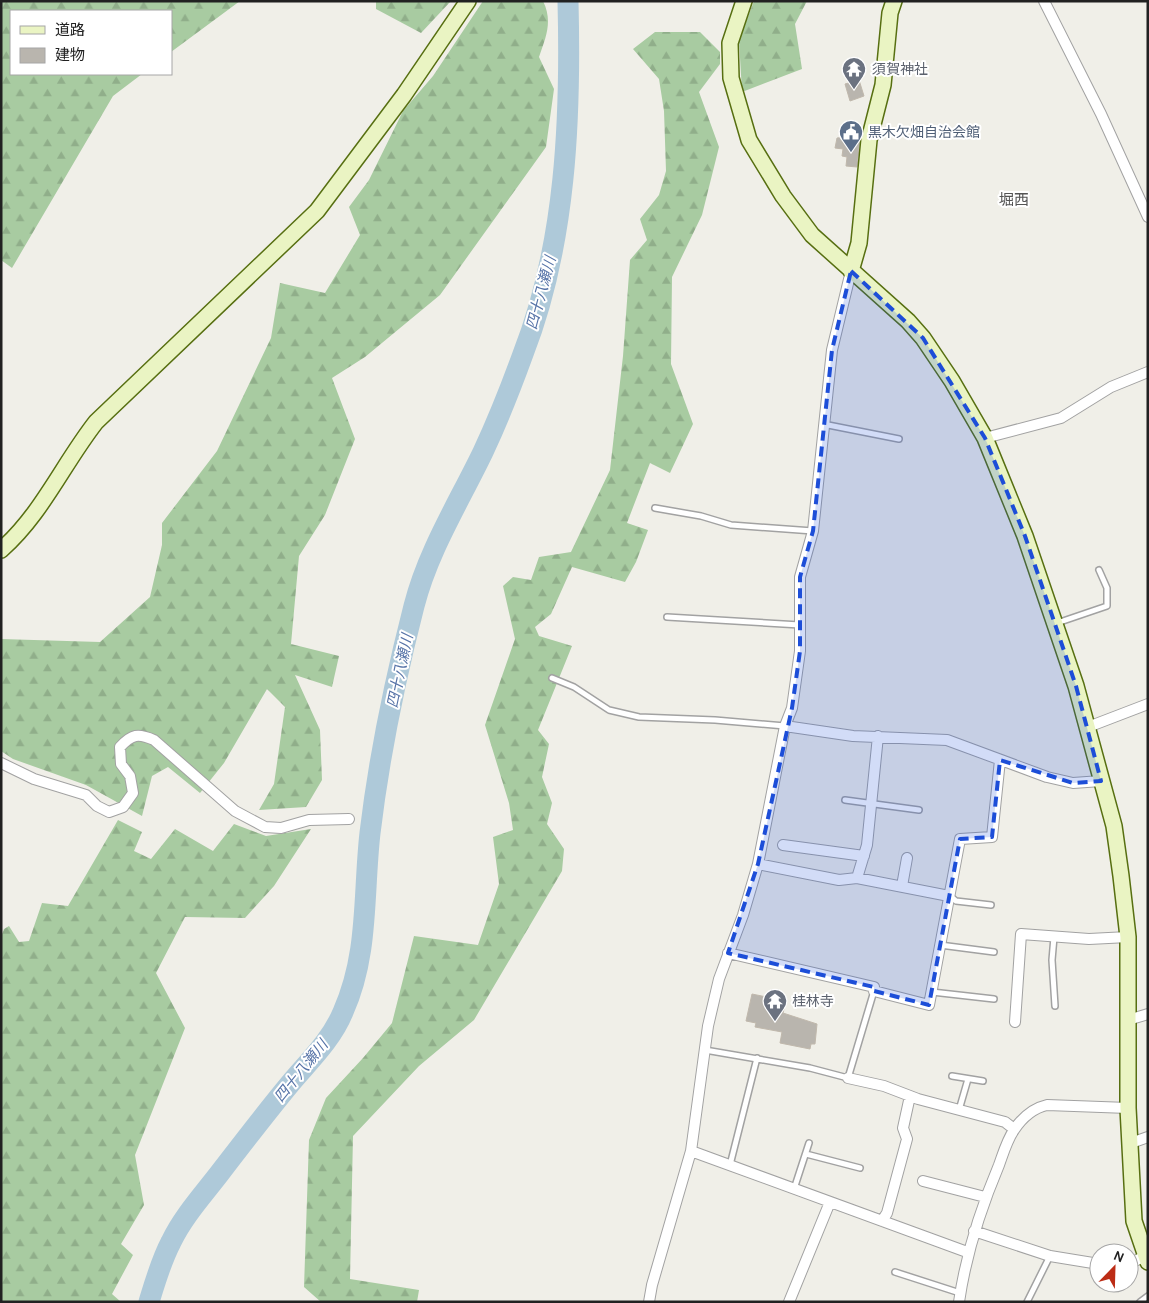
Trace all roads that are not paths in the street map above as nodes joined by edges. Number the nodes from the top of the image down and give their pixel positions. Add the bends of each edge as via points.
1 (468, 1) edge
2 (744, 1) edge
3 (894, 1) edge
4 (1044, 1) edge
5 (1148, 217) edge
6 (851, 271) junction
7 (1148, 372) edge
8 (823, 424) junction
9 (985, 438) junction
10 (898, 439) dead end
11 (655, 508) dead end
12 (813, 531) junction
13 (1, 550) edge
14 (1099, 570) dead end
15 (667, 616) dead end
16 (1054, 624) junction
17 (800, 625) junction
18 (552, 678) dead end
19 (1148, 704) edge
20 (785, 726) junction
21 (1088, 727) junction
22 (878, 736) junction
23 (1000, 760) junction
24 (1, 763) edge
25 (1101, 781) junction
26 (845, 800) dead end
27 (873, 805) junction
28 (919, 810) dead end
29 (349, 819) dead end
30 (783, 845) dead end
31 (864, 856) junction
32 (907, 858) dead end
33 (758, 864) junction
34 (857, 878) junction
35 (902, 886) junction
36 (949, 896) junction
37 (991, 905) dead end
38 (1054, 936) junction
39 (1128, 937) junction
40 (940, 945) junction
41 (994, 952) dead end
42 (728, 953) junction
43 (874, 991) junction
44 (932, 992) junction
45 (994, 999) dead end
46 (1055, 1006) dead end
47 (1148, 1014) edge
48 (1128, 1020) junction
49 (1015, 1022) dead end
50 (705, 1050) junction
51 (757, 1058) junction
52 (952, 1076) dead end
53 (848, 1078) junction
54 (968, 1079) junction
55 (982, 1081) dead end
56 (910, 1096) junction
57 (1128, 1108) junction
58 (959, 1110) junction
59 (1014, 1129) junction
60 (1148, 1137) edge
61 (809, 1143) dead end
62 (1131, 1143) junction
63 (691, 1151) junction
64 (806, 1154) junction
65 (730, 1165) junction
66 (860, 1168) dead end
67 (923, 1181) dead end
68 (794, 1189) junction
69 (985, 1197) junction
70 (830, 1202) junction
71 (882, 1221) junction
72 (974, 1232) junction
73 (968, 1252) junction
74 (1050, 1256) junction
75 (1146, 1259) edge
76 (1089, 1262) edge
77 (895, 1272) dead end
78 (1148, 1296) edge
79 (960, 1297) edge
80 (649, 1302) edge
81 (789, 1302) edge
82 (1027, 1302) edge
83 (1140, 1302) edge

1 - 13 street via 399,102 317,211 96,422 32,518
2 - 6 street via 730,43 731,78 749,140 812,236
3 - 6 street via 883,84 869,140 859,243
4 - 5 street
6 - 8 street via 832,350
6 - 9 street via 923,338
7 - 9 street via 1111,387 1061,418
8 - 10 lane
8 - 12 street
9 - 16 street via 1025,536
11 - 12 lane via 731,525
12 - 17 street via 800,577
14 - 16 lane via 1107,588 1107,606
15 - 17 lane
16 - 21 street
17 - 20 street via 792,708
18 - 20 lane via 574,687 609,710 639,717
19 - 21 street
20 - 22 street via 853,736
20 - 33 street
21 - 25 street
22 - 23 street via 947,740
22 - 27 street
23 - 25 street via 1073,783
23 - 36 street via 992,837 960,839
24 - 29 street via 34,779 86,795 109,812 123,807 133,792 130,776 121,764 120,747 130,736 141,734 154,740 235,811 264,827 281,828 309,820
25 - 39 street via 1114,826
26 - 27 lane
27 - 28 lane
27 - 31 street
30 - 31 street
31 - 34 street
32 - 35 street
33 - 34 street via 839,880
33 - 42 street
34 - 35 street
35 - 36 street
36 - 37 lane via 956,901
36 - 40 street
38 - 39 street via 1088,939
38 - 46 lane
38 - 49 street via 1021,934
39 - 48 street
40 - 41 lane
40 - 44 street
42 - 43 street via 874,987
42 - 50 street via 719,979
43 - 44 street via 929,1005
43 - 53 lane
44 - 45 lane
47 - 48 street
48 - 57 street
50 - 51 lane
50 - 63 street
51 - 53 lane
51 - 65 lane
52 - 54 lane
53 - 56 street
54 - 55 lane
54 - 58 lane
56 - 58 street
56 - 71 street via 904,1128 907,1139
57 - 59 street via 1047,1105 1035,1108
57 - 62 street
58 - 59 street via 1005,1122
59 - 69 street
60 - 62 street
61 - 64 lane
62 - 75 street via 1134,1221
63 - 65 street
63 - 80 street
64 - 66 lane
64 - 68 lane
65 - 68 street
67 - 69 street via 938,1180
68 - 70 street
69 - 72 street
70 - 71 street
70 - 81 street
71 - 73 street
72 - 73 street
72 - 74 street
73 - 79 street
74 - 76 street
74 - 82 lane
77 - 79 lane
78 - 83 lane

